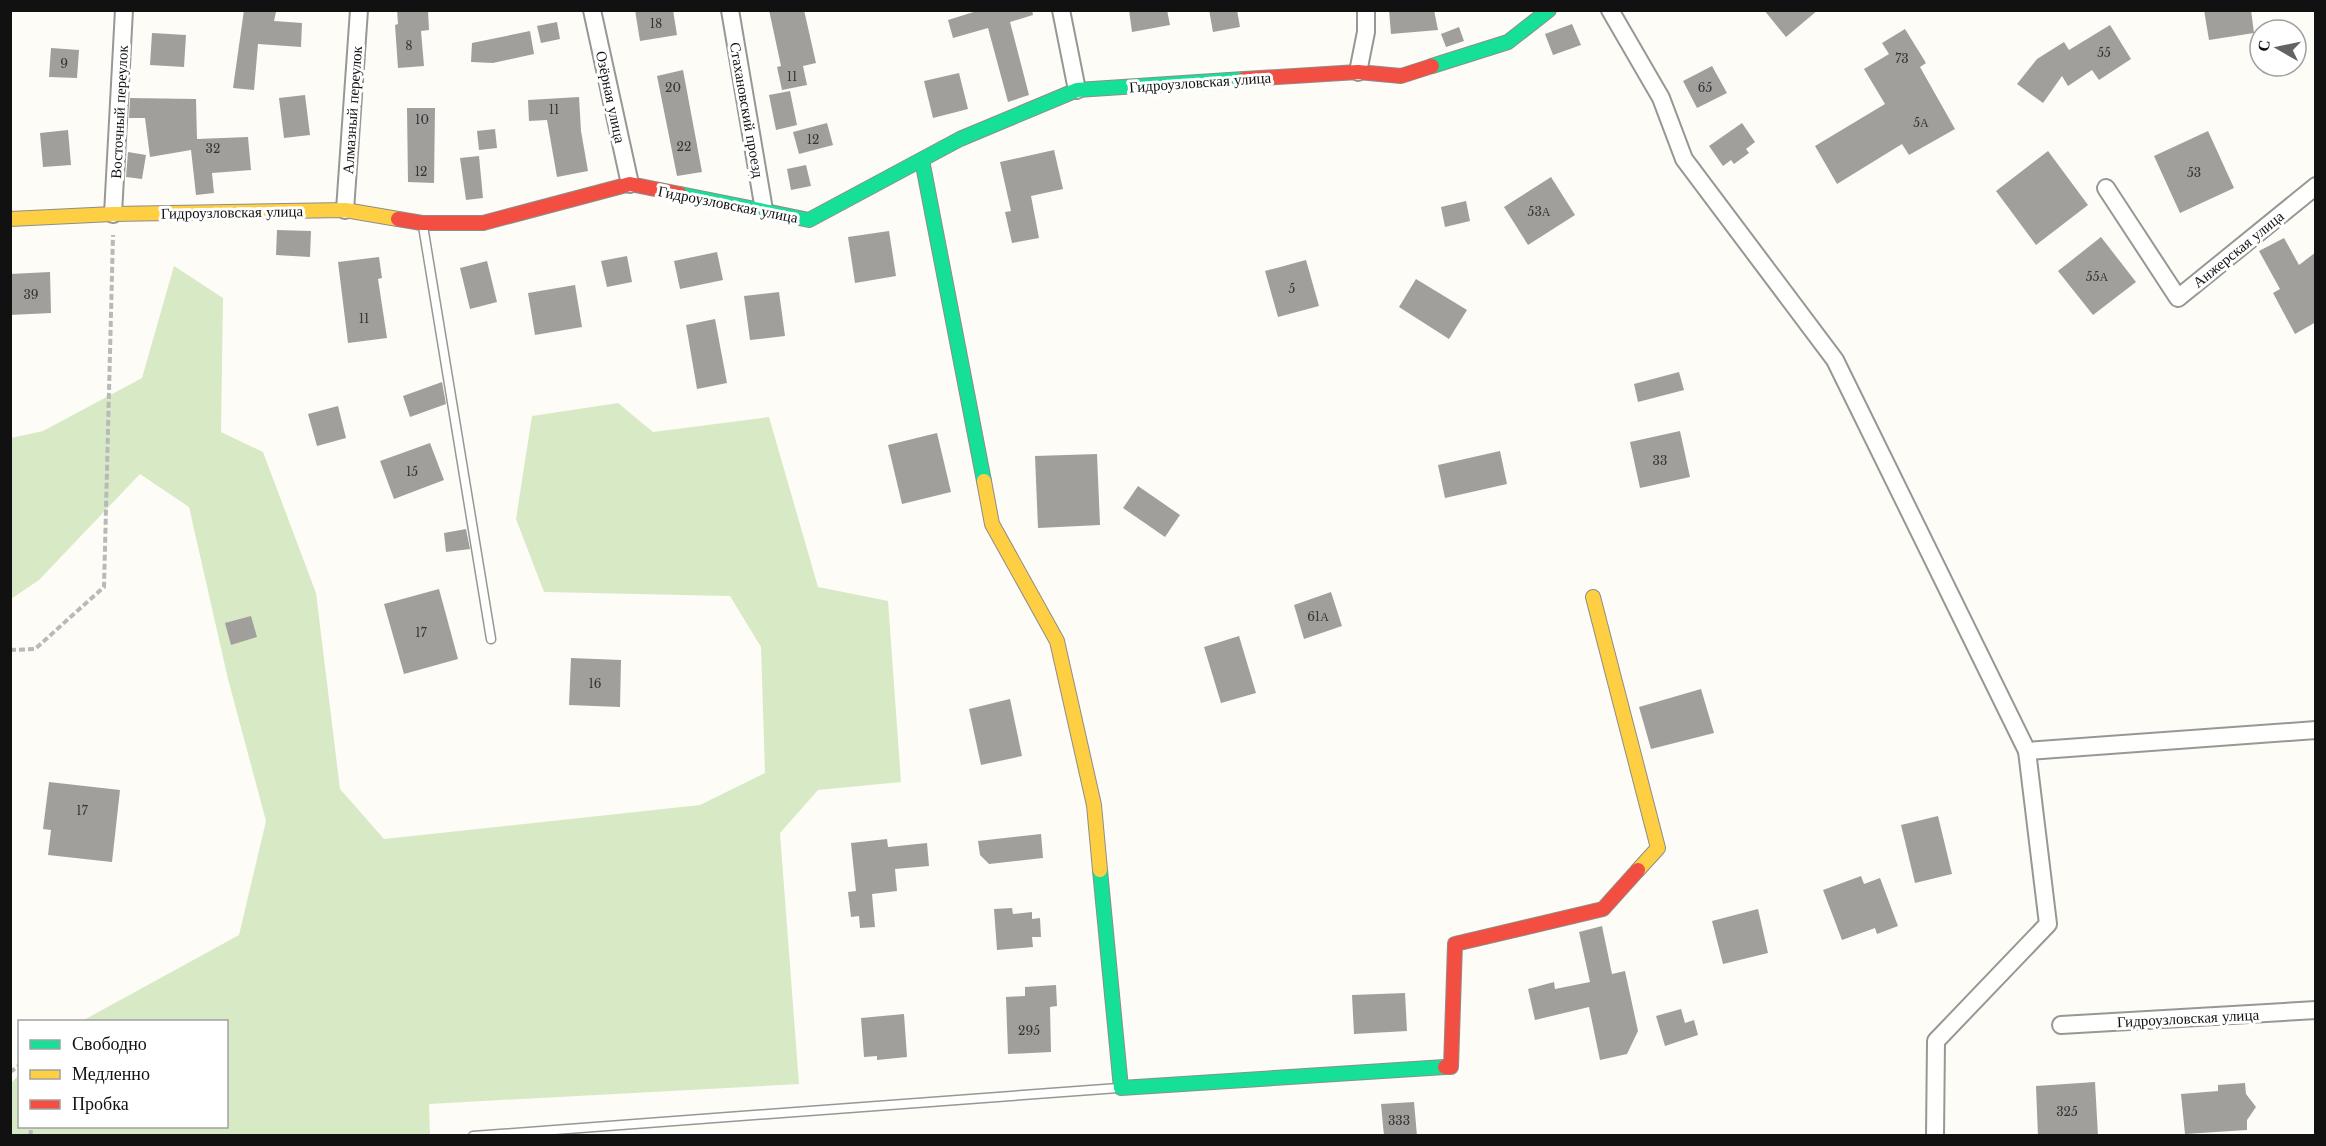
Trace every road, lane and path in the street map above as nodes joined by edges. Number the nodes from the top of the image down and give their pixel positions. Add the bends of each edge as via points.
1 (124, 10) edge
2 (359, 10) edge
3 (592, 10) edge
4 (730, 10) edge
5 (1061, 10) edge
6 (1366, 10) edge
7 (1549, 10) edge
8 (1610, 10) edge
9 (1358, 72) junction
10 (1077, 90) junction
11 (922, 160) junction
12 (630, 184) junction
13 (2316, 186) edge
14 (2106, 188) dead end
15 (345, 210) junction
16 (764, 210) junction
17 (114, 214) junction
18 (10, 219) edge
19 (422, 223) junction
20 (1593, 597) dead end
21 (492, 639) dead end
22 (10, 650) edge
23 (2316, 730) edge
24 (2027, 751) junction
25 (2316, 1010) edge
26 (2061, 1025) dead end
27 (1121, 1088) junction
28 (473, 1136) edge
29 (1935, 1136) edge

1 - 17 street, Восточный переулок
2 - 15 street, Алмазный переулок
3 - 12 street, Озёрная улица
4 - 16 street, Стахановский проезд
5 - 10 street
6 - 9 street
7 - 9 street, Гидроузловская улица via 1508,42 1401,76
8 - 24 street via 1661,98 1684,159 1836,360
9 - 10 street, Гидроузловская улица
10 - 11 street, Гидроузловская улица via 960,139
11 - 16 street, Гидроузловская улица via 809,220
11 - 27 street via 992,524 1057,641 1094,805
12 - 16 street, Гидроузловская улица
12 - 19 street, Гидроузловская улица via 483,223
13 - 14 street, Анжерская улица via 2178,298
15 - 17 street, Гидроузловская улица
15 - 19 street, Гидроузловская улица
17 - 18 street, Гидроузловская улица
17 - 22 path via 104,587 35,649
19 - 21 lane
20 - 27 street via 1658,848 1602,909 1455,944 1451,1067
23 - 24 street
24 - 29 street via 2048,924 1936,1041
25 - 26 street, Гидроузловская улица
27 - 28 lane

